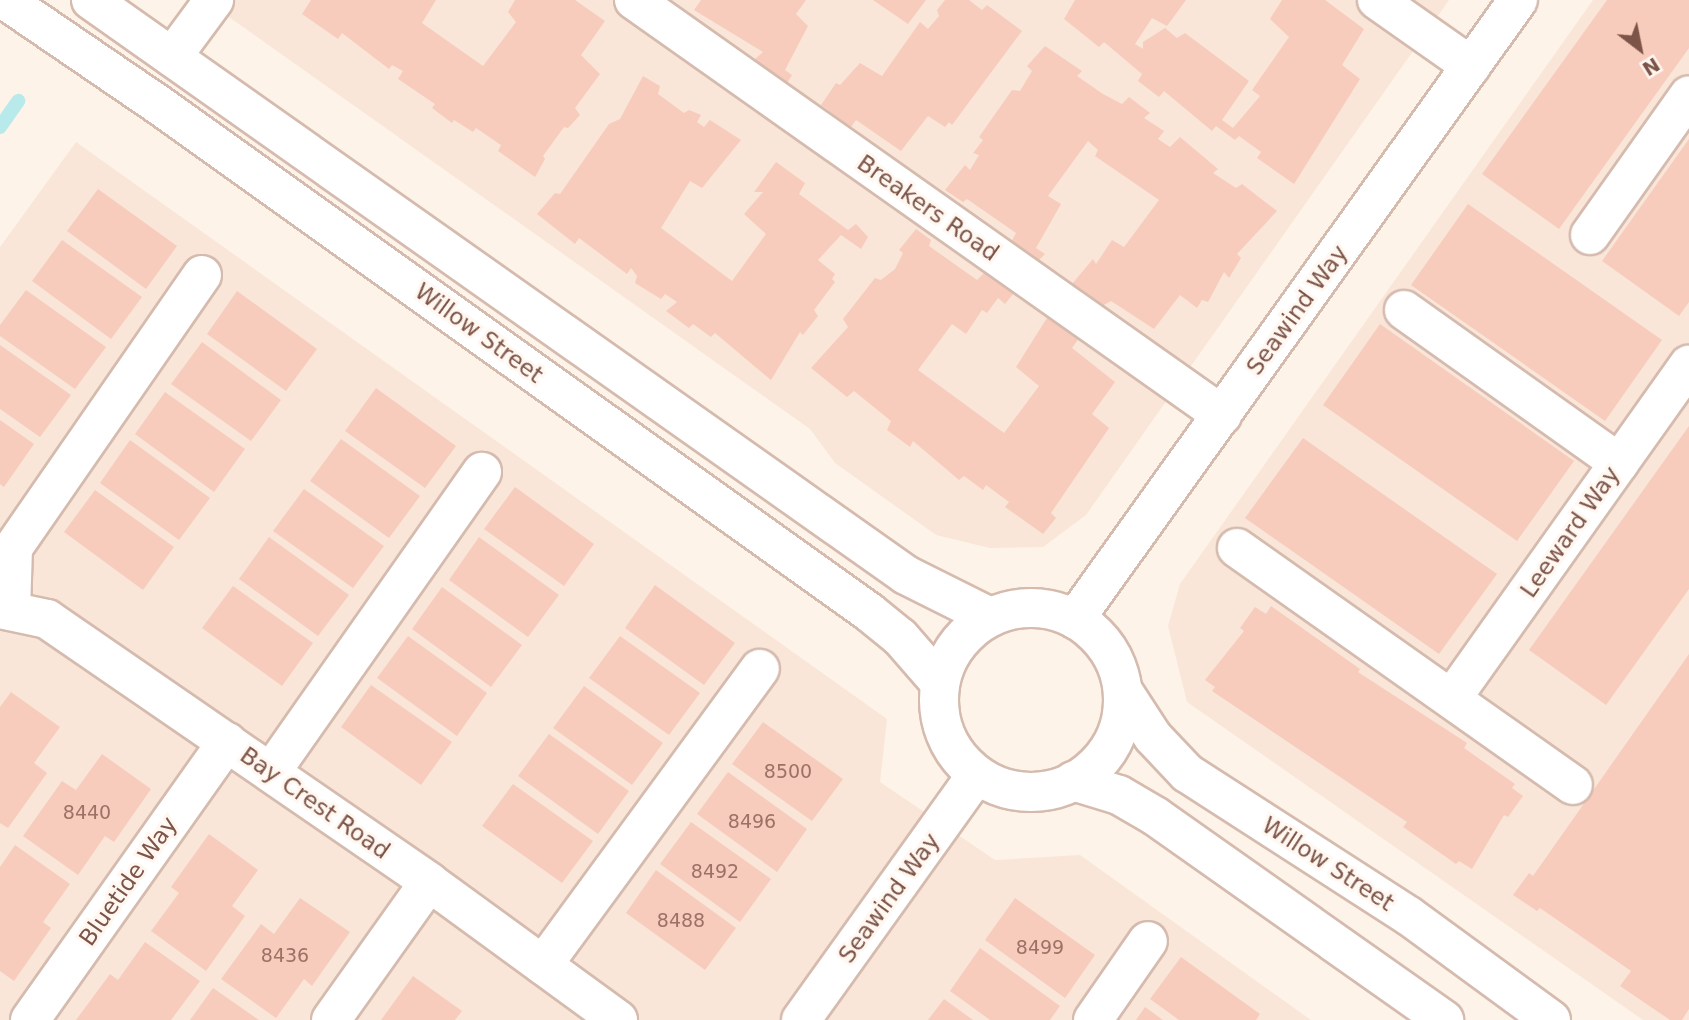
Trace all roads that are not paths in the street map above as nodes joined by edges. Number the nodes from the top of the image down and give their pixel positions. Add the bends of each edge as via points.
1 (5, 0) edge
2 (91, 0) edge
3 (214, 0) edge
4 (634, 0) edge
5 (1377, 0) edge
6 (1518, 0) edge
7 (172, 57) junction
8 (1471, 66) junction
9 (1689, 96) edge
10 (1590, 235) dead end
11 (202, 275) dead end
12 (1404, 310) dead end
13 (1689, 365) edge
14 (1222, 415) junction
15 (1619, 463) junction
16 (482, 472) dead end
17 (1237, 548) dead end
18 (6, 610) edge
19 (990, 617) junction
20 (1075, 619) junction
21 (760, 670) dead end
22 (940, 683) junction
23 (1123, 691) junction
24 (1451, 698) junction
25 (227, 742) junction
26 (271, 772) junction
27 (976, 776) junction
28 (1073, 782) junction
29 (1573, 785) dead end
30 (429, 882) junction
31 (1148, 941) dead end
32 (543, 965) junction
33 (30, 1020) edge
34 (331, 1020) edge
35 (618, 1020) edge
36 (801, 1020) edge
37 (1093, 1020) edge
38 (1444, 1020) edge
39 (1551, 1020) edge

1 - 22 street, Willow Street via 869,612 900,637
2 - 7 street
3 - 7 street
4 - 14 street, Breakers Road
5 - 8 street
6 - 8 street, Seawind Way
7 - 19 street via 906,575
8 - 14 street, Seawind Way
9 - 10 street
11 - 18 street via 13,548
12 - 15 street
13 - 15 street, Leeward Way
14 - 20 street, Seawind Way
15 - 24 street, Leeward Way
16 - 26 street
17 - 24 street
18 - 25 street, Bay Crest Road via 47,619
19 - 20 street via 1018,608 1048,609
19 - 22 street via 955,648
20 - 23 street via 1099,637 1116,662
21 - 32 street
22 - 27 street via 938,711 946,738
23 - 28 street via 1121,720 1110,748 1091,771
23 - 39 street, Willow Street via 1153,737 1187,773 1409,916
24 - 29 street
25 - 26 street, Bay Crest Road
25 - 33 street, Bluetide Way
26 - 30 street, Bay Crest Road
27 - 28 street via 1010,790 1038,792
27 - 36 street, Seawind Way
28 - 38 street via 1119,795 1155,816
30 - 32 street, Bay Crest Road
30 - 34 street
31 - 37 street
32 - 35 street, Bay Crest Road

